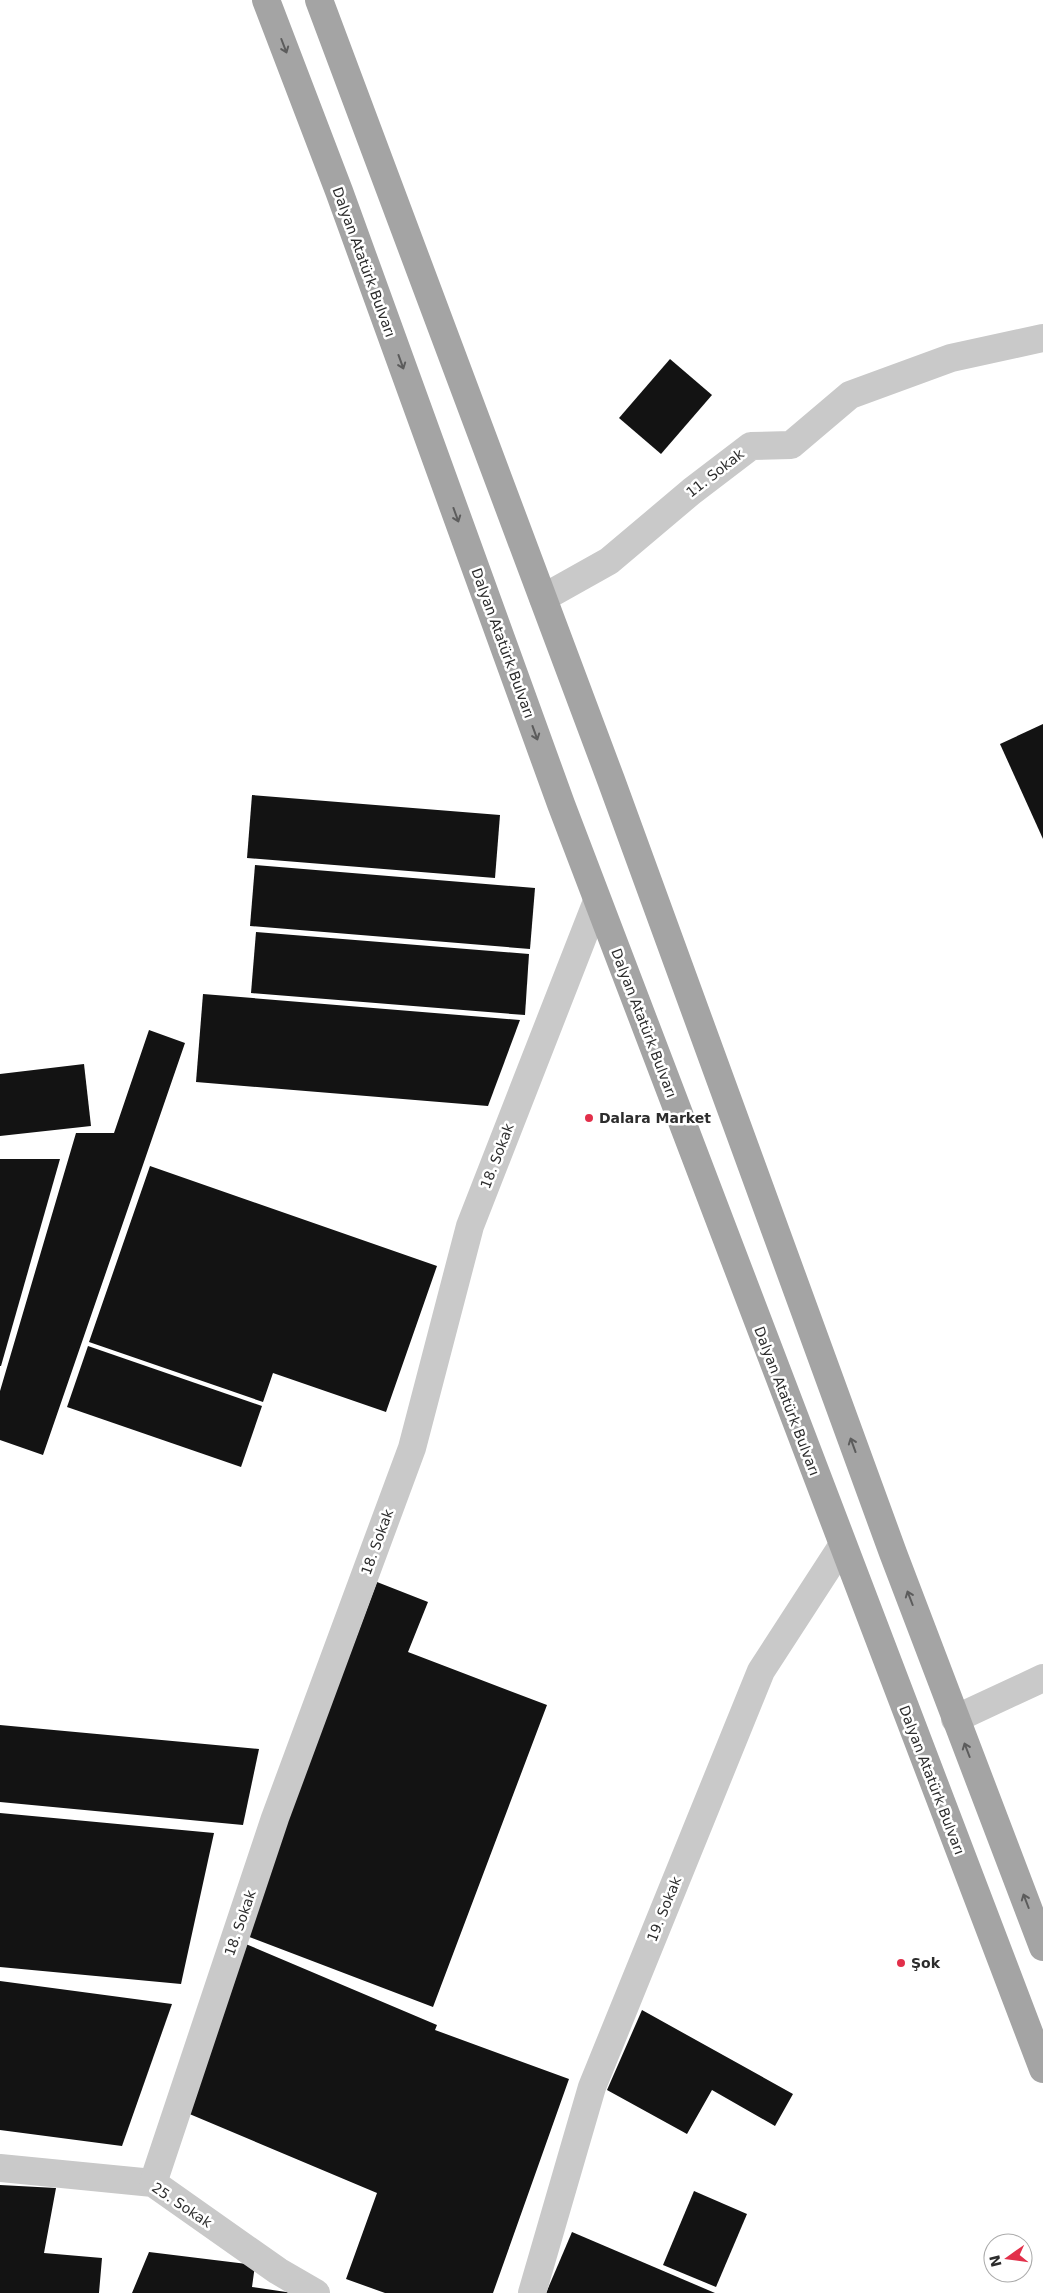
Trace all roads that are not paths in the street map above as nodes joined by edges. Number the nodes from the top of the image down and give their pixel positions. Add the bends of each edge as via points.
1 (266, 0) edge
2 (319, 0) edge
3 (1043, 338) edge
4 (542, 598) junction
5 (597, 901) junction
6 (842, 1546) junction
7 (1043, 1678) edge
8 (955, 1719) junction
9 (1043, 1947) edge
10 (1043, 2069) edge
11 (0, 2168) edge
12 (153, 2183) junction
13 (316, 2293) edge
14 (532, 2293) edge

1 -> 5 main road, Dalyan Atatürk Bulvarı via 339,191
2 - 4 main road
3 - 4 street, 11. Sokak via 951,358 850,395 791,445 751,446 609,560
8 -> 4 main road
5 - 6 main road, Dalyan Atatürk Bulvarı
5 - 12 street, 18. Sokak via 470,1226 412,1448 275,1818
6 - 10 main road, Dalyan Atatürk Bulvarı
6 - 14 street, 19. Sokak via 760,1671 592,2087
7 - 8 street
9 -> 8 main road
11 - 12 street, 25. Sokak
12 - 13 street, 25. Sokak via 278,2271

